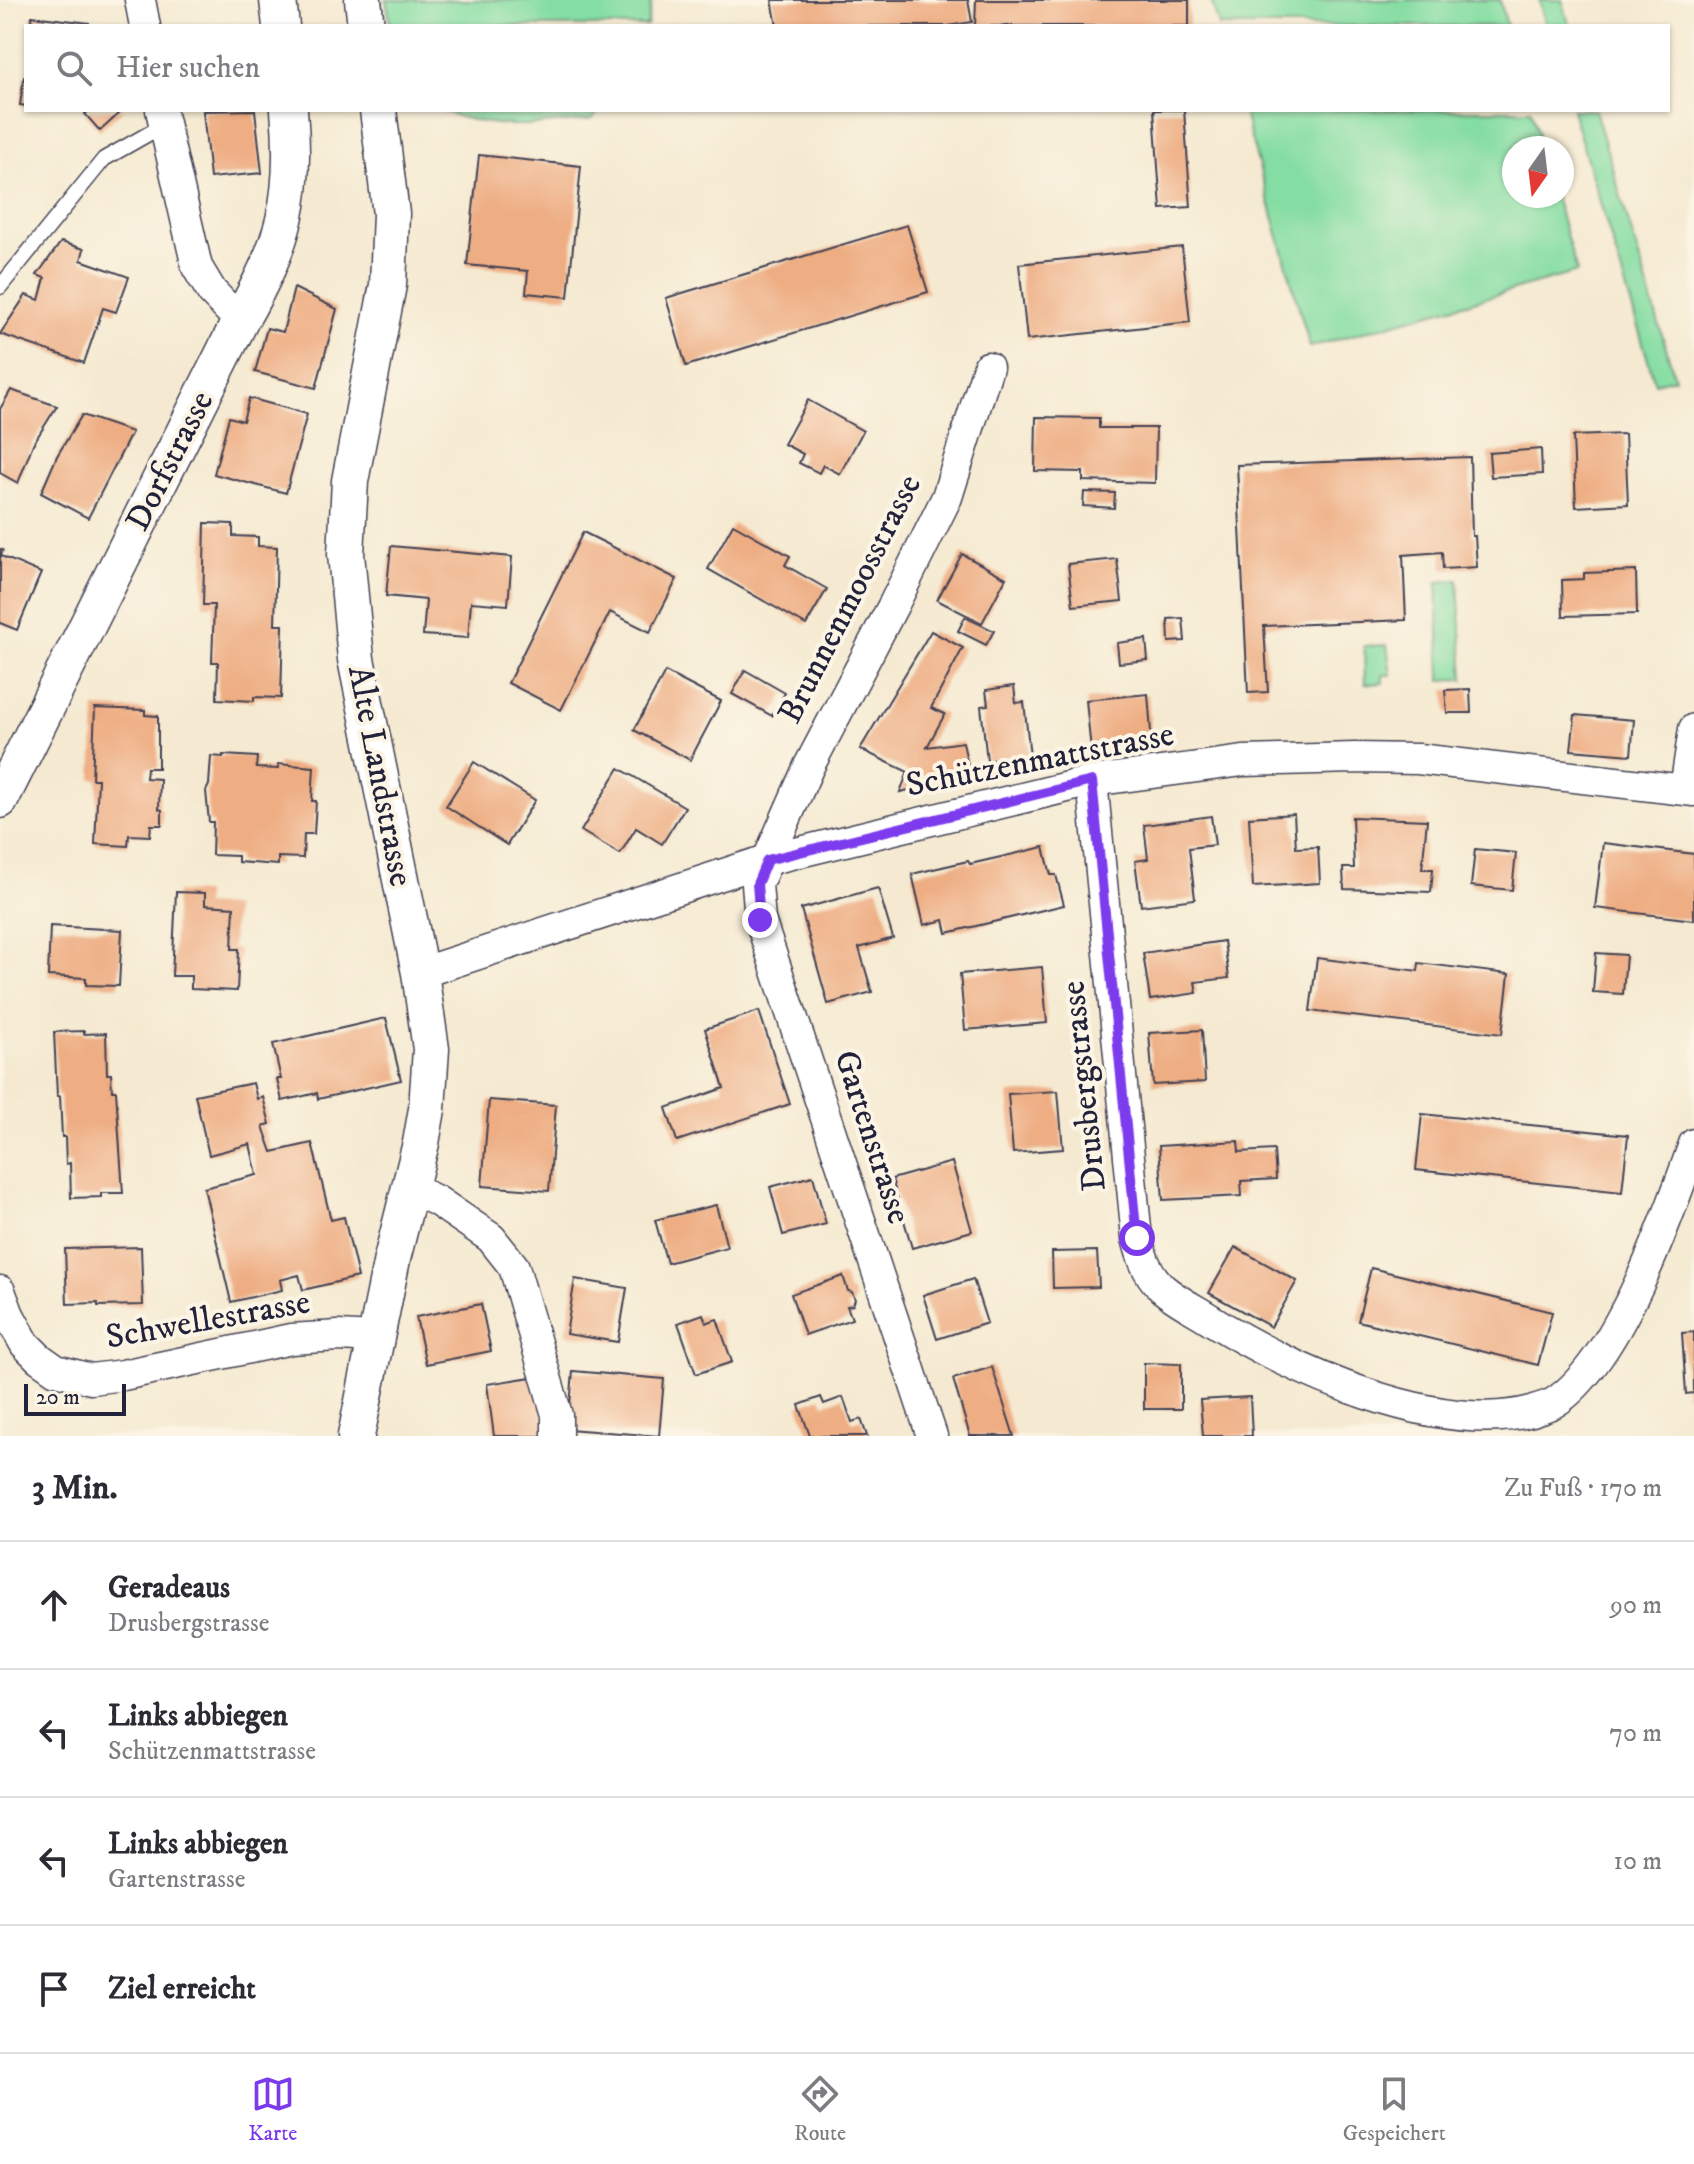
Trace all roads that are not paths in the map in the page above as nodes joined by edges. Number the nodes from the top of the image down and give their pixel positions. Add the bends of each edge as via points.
1 (140, 0) edge
2 (278, 0) edge
3 (363, 0) edge
4 (145, 24) edge
5 (281, 24) edge
6 (366, 24) edge
7 (289, 112) edge
8 (378, 112) edge
9 (163, 117) edge
10 (0, 287) edge
11 (240, 321) junction
12 (988, 367) dead end
13 (1694, 729) edge
14 (1092, 781) junction
15 (1690, 790) edge
16 (0, 800) edge
17 (767, 860) junction
18 (420, 973) junction
19 (1694, 1144) edge
20 (410, 1188) junction
21 (0, 1291) edge
22 (376, 1338) junction
23 (1464, 1429) edge
24 (356, 1436) edge
25 (557, 1436) edge
26 (932, 1436) edge

1 - 4 street
2 - 5 street
3 - 6 street
7 - 11 street, Dorfstrasse via 290,188 284,227
8 - 18 street, Alte Landstrasse via 391,214 388,285 350,481 346,554 356,659
9 - 10 lane via 104,159
9 - 11 street via 197,267
11 - 16 street, Dorfstrasse
12 - 17 street, Brunnenmoosstrasse via 947,497 809,766
13 - 15 street
14 - 15 street, Schützenmattstrasse via 1243,761 1355,758 1418,759
14 - 17 street, Schützenmattstrasse
14 - 23 street, Drusbergstrasse via 1143,1264 1162,1288 1252,1346 1350,1393
17 - 18 street, Schützenmattstrasse
17 - 26 street, Gartenstrasse via 757,884 760,920
18 - 20 street, Alte Landstrasse via 431,1049 427,1109
19 - 23 street, Drusbergstrasse via 1637,1288 1591,1368 1554,1403
20 - 22 street, Alte Landstrasse
20 - 25 street via 491,1238 514,1267 557,1415
21 - 22 street, Schwellestrasse via 25,1344 39,1358 56,1370 91,1379 291,1339
22 - 24 street, Alte Landstrasse

